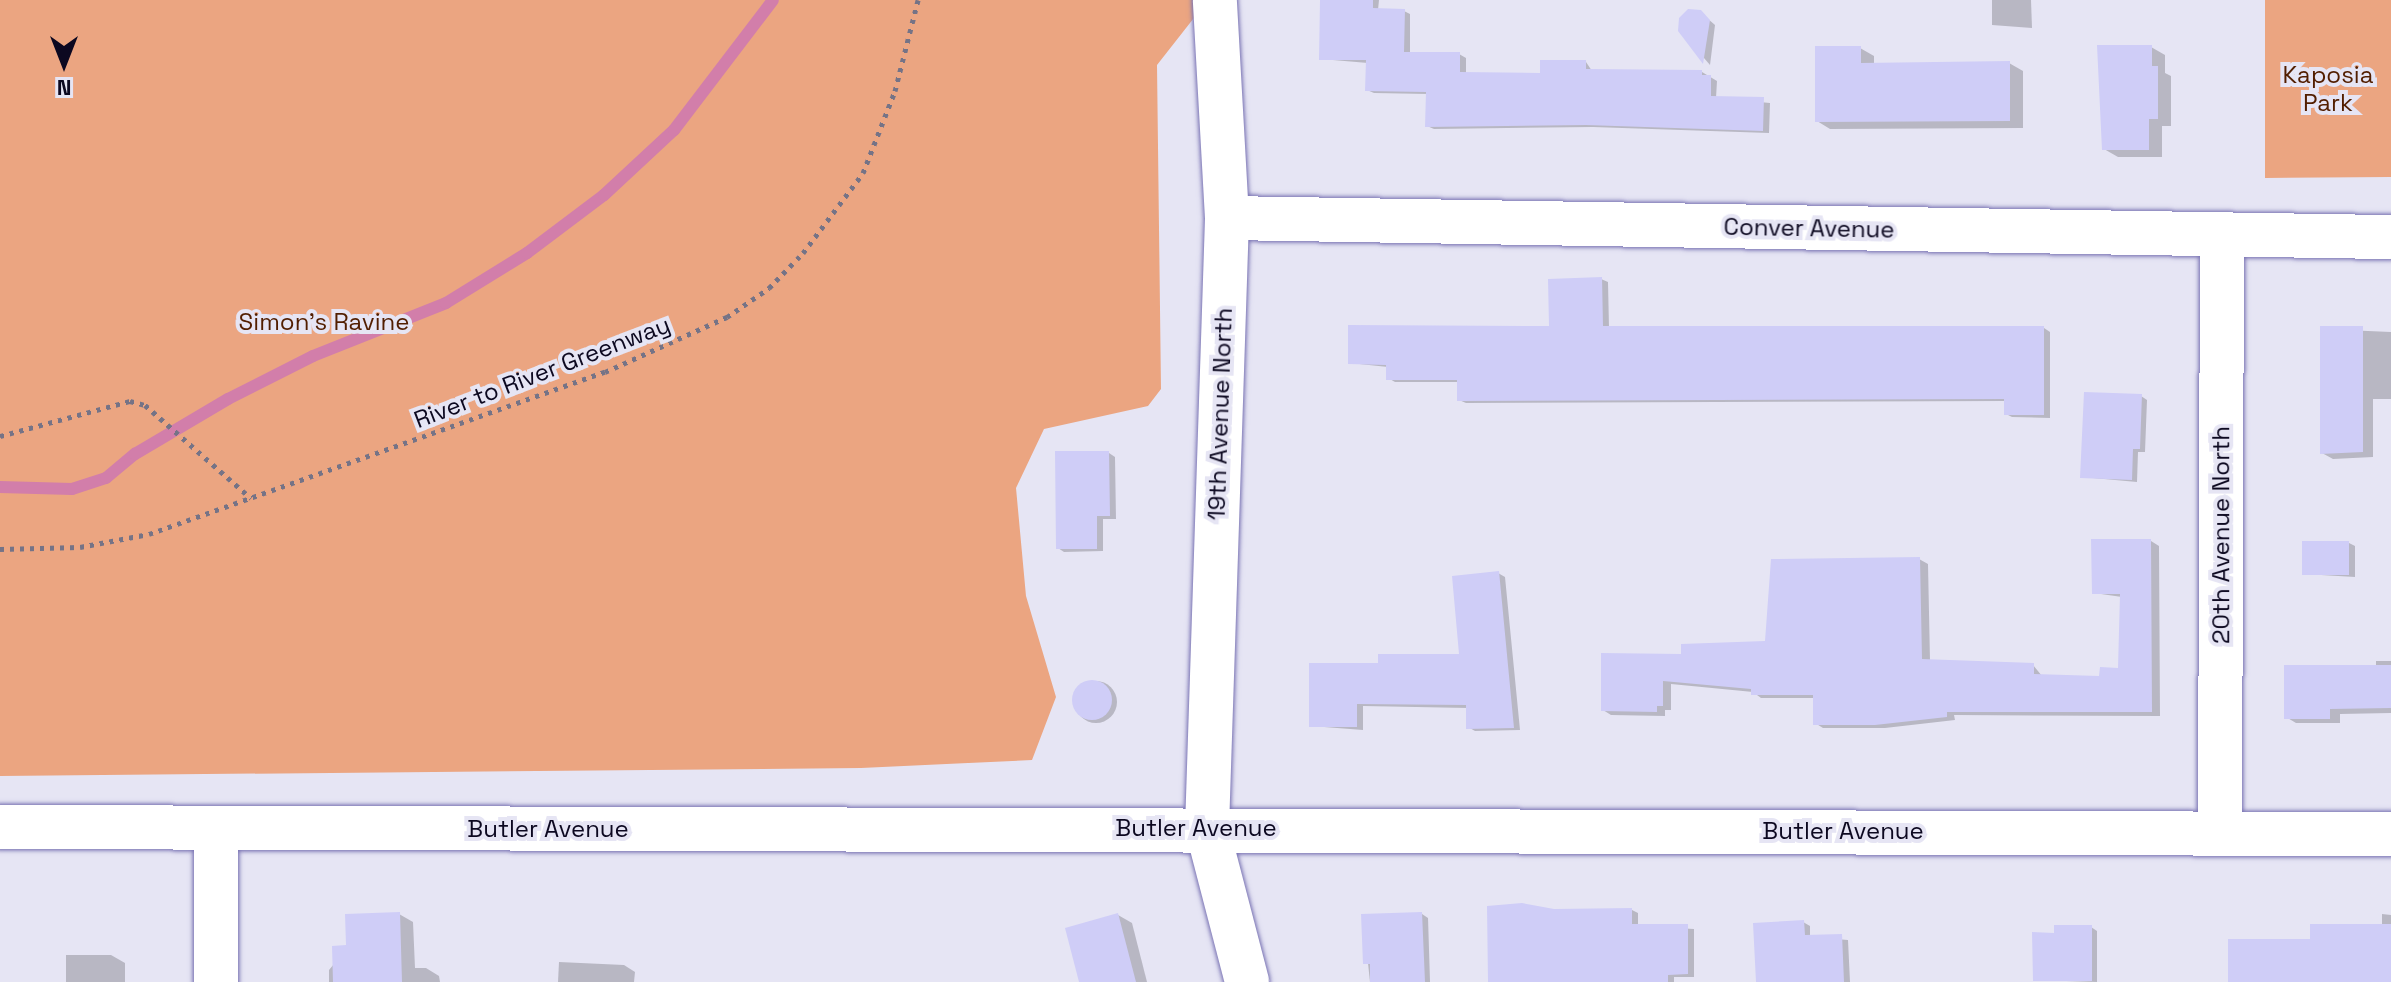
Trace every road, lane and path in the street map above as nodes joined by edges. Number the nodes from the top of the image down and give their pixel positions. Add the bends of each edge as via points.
1 (918, 0) edge
2 (1215, 0) edge
3 (1227, 218) junction
4 (2222, 236) junction
5 (2391, 237) edge
6 (0, 436) edge
7 (251, 499) junction
8 (0, 549) edge
9 (0, 827) edge
10 (1207, 828) junction
11 (216, 829) junction
12 (2220, 833) junction
13 (2391, 834) edge
14 (216, 982) edge
15 (1247, 982) edge

1 - 7 path, River to River Greenway via 895,91 863,173 811,243 769,288 670,346
2 - 3 street, 19th Avenue North
3 - 4 street, Conver Avenue
3 - 10 street, 19th Avenue North
4 - 5 street, Conver Avenue
4 - 12 street, 20th Avenue North
6 - 7 path via 114,403 145,405
7 - 8 path, River to River Greenway via 149,534 80,547
9 - 11 street, Butler Avenue
10 - 11 street, Butler Avenue
10 - 12 street, Butler Avenue
10 - 15 street, 19th Avenue North
11 - 14 street
12 - 13 street, Butler Avenue

